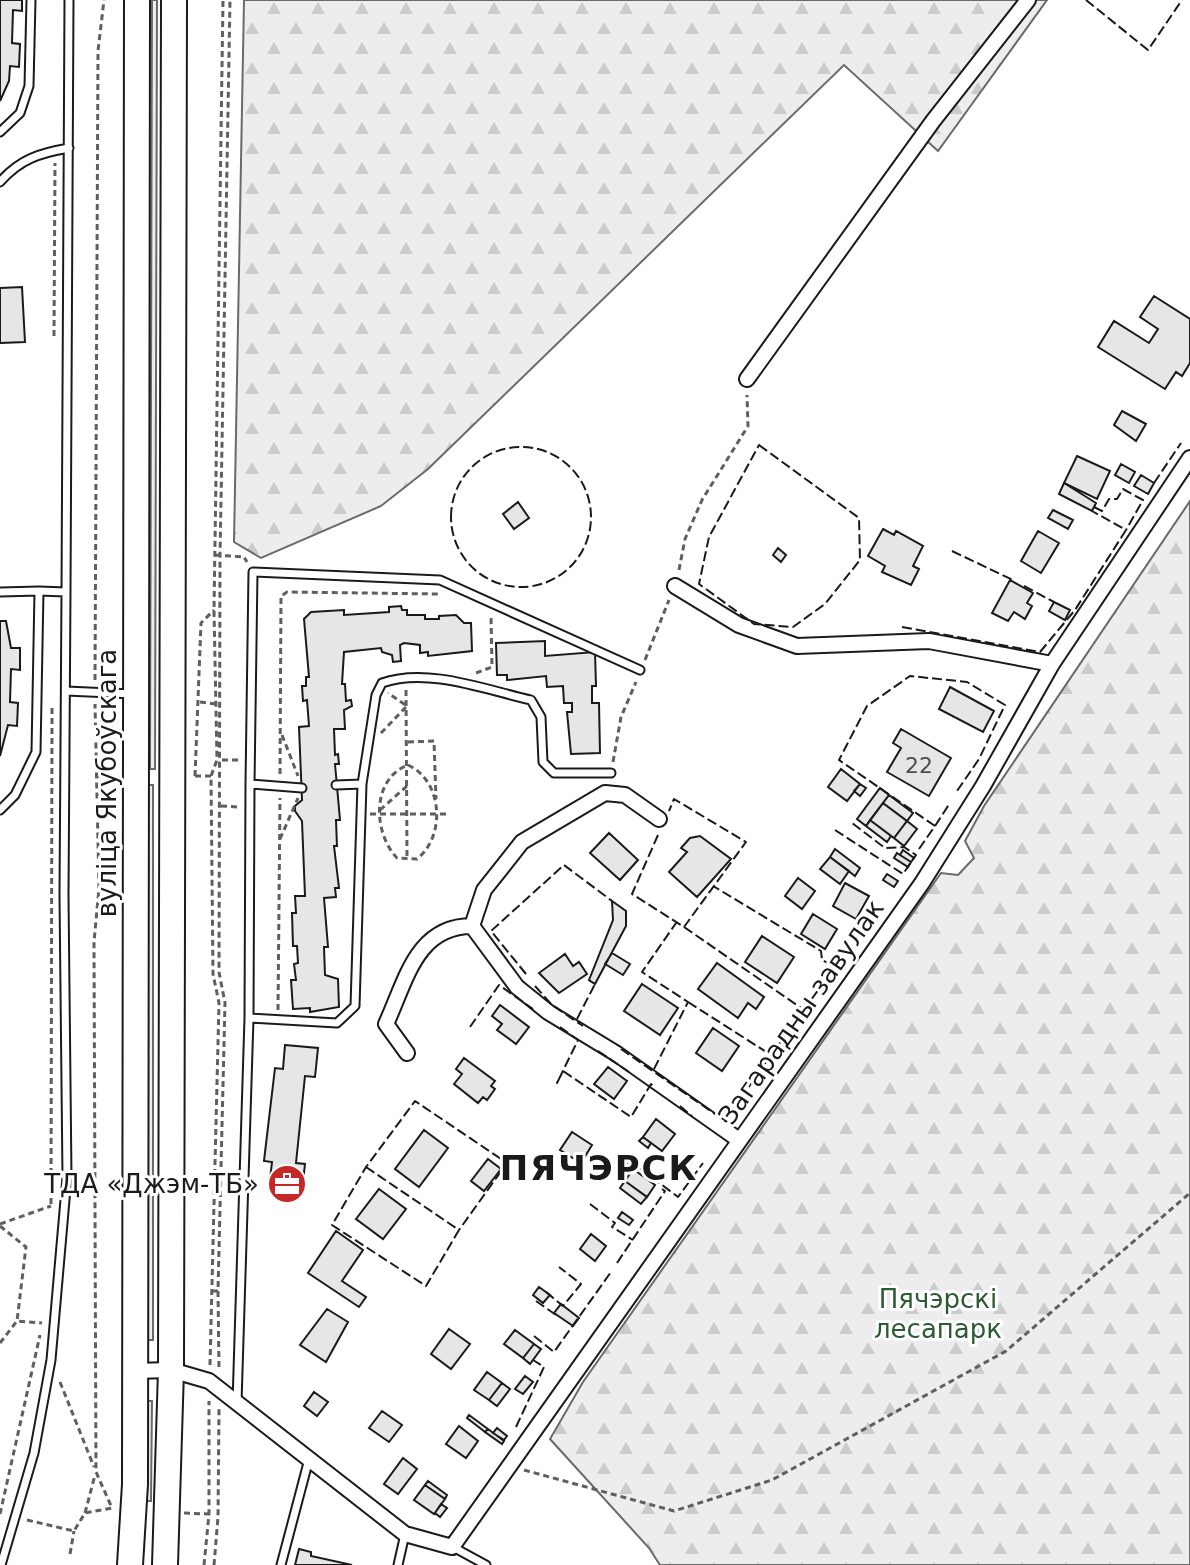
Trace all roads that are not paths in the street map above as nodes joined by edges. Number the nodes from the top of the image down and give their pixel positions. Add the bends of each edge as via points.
1 (31, 0) edge
2 (69, 0) edge
3 (137, 0) edge
4 (174, 0) edge
5 (1028, 0) edge
6 (0, 132) edge
7 (69, 148) junction
8 (0, 182) edge
9 (747, 379) road end
10 (1190, 458) edge
11 (675, 586) road end
12 (39, 591) junction
13 (0, 592) edge
14 (66, 592) junction
15 (1052, 664) junction
16 (640, 670) road end
17 (66, 691) junction
18 (135, 694) junction
19 (611, 773) road end
20 (250, 784) junction
21 (362, 784) junction
22 (336, 785) dead end
23 (302, 788) road end
24 (0, 810) edge
25 (659, 819) dead end
26 (472, 926) junction
27 (249, 1018) junction
28 (407, 1053) dead end
29 (739, 1140) junction
30 (171, 1370) junction
31 (133, 1371) junction
32 (237, 1405) junction
33 (309, 1457) junction
34 (405, 1534) junction
35 (452, 1547) junction
36 (1, 1565) edge
37 (130, 1565) edge
38 (165, 1565) edge
39 (281, 1565) edge
40 (398, 1565) edge
41 (486, 1565) edge

1 - 6 lane via 29,86 20,113
2 - 7 lane
3 - 18 main road, вуліца Якубоўскага
4 - 30 main road
5 - 9 street via 933,121
7 - 8 lane via 36,154
7 - 14 lane
10 - 15 street, Загарадны завулак
11 - 15 street via 739,625 797,646 929,641
12 - 13 lane
12 - 14 lane
12 - 24 lane via 36,752 15,795
14 - 17 lane
15 - 29 street, Загарадны завулак via 922,883
16 - 20 lane via 440,580 253,572
17 - 18 lane
17 - 36 lane via 67,1177 51,1360 34,1453
18 - 31 main road, вуліца Якубоўскага
19 - 21 lane via 554,773 543,762 541,717 531,700 445,680 397,678 380,687
20 - 23 lane
20 - 27 lane
21 - 22 lane
21 - 27 lane via 355,1006 337,1023
25 - 26 street via 625,795 605,793 522,842 484,890
26 - 28 street via 451,926 422,946 386,1024
26 - 29 street via 517,987 548,1012
27 - 32 lane
29 - 35 street, Загарадны завулак
30 - 31 street
30 - 32 street via 214,1385
30 - 38 main road
31 - 37 main road, вуліца Якубоўскага
32 - 33 street
33 - 34 street
33 - 39 lane
34 - 35 street
34 - 40 lane
35 - 41 lane

